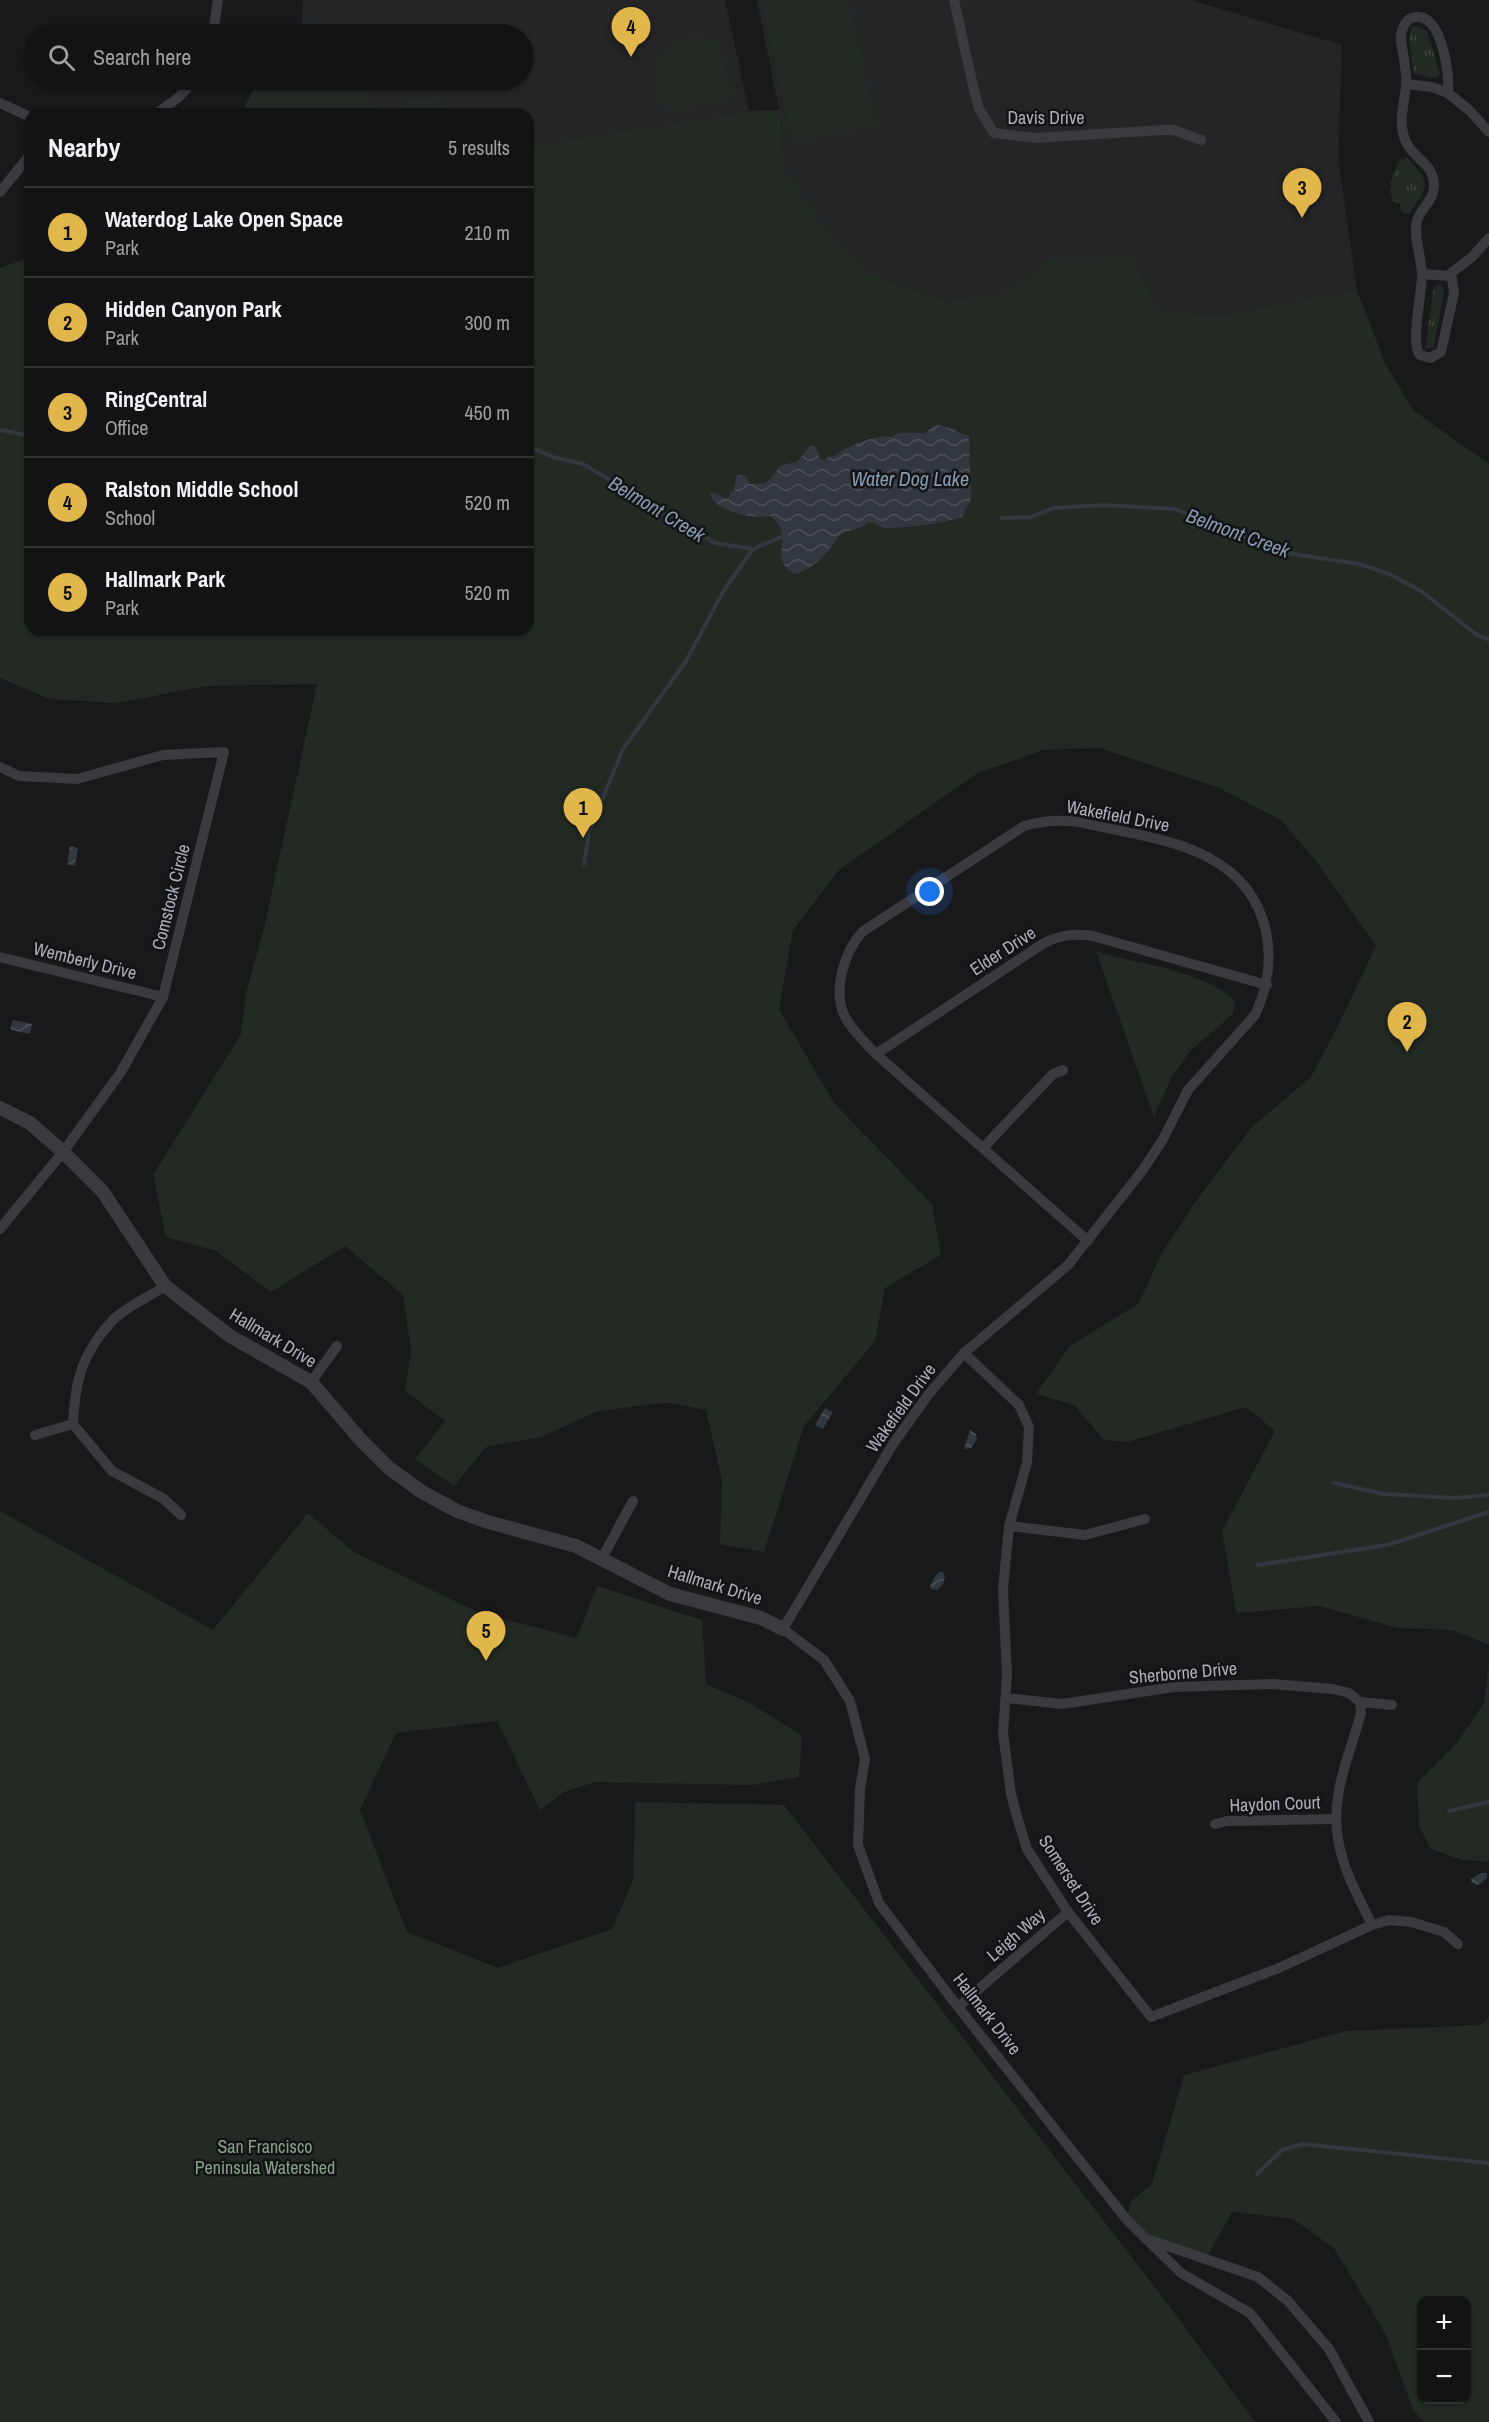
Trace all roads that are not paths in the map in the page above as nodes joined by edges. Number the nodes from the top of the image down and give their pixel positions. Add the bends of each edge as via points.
1 (218, 0) edge
2 (954, 0) edge
3 (214, 24) edge
4 (1406, 84) junction
5 (185, 90) edge
6 (1448, 93) junction
7 (0, 104) edge
8 (164, 108) edge
9 (24, 114) edge
10 (1489, 132) edge
11 (1201, 140) dead end
12 (24, 162) edge
13 (0, 192) edge
14 (1489, 238) edge
15 (1422, 274) junction
16 (1450, 276) junction
17 (0, 767) edge
18 (0, 957) edge
19 (1267, 985) junction
20 (163, 997) junction
21 (876, 1054) junction
22 (1063, 1070) dead end
23 (0, 1108) edge
24 (983, 1148) junction
25 (63, 1152) junction
26 (0, 1229) edge
27 (1088, 1241) junction
28 (165, 1286) junction
29 (337, 1346) dead end
30 (964, 1353) junction
31 (311, 1382) junction
32 (74, 1424) junction
33 (35, 1435) dead end
34 (633, 1501) dead end
35 (182, 1515) dead end
36 (1145, 1518) dead end
37 (1009, 1526) junction
38 (602, 1558) junction
39 (783, 1629) junction
40 (1006, 1698) junction
41 (1360, 1702) junction
42 (1392, 1705) dead end
43 (1336, 1819) junction
44 (1215, 1824) dead end
45 (1068, 1912) junction
46 (1372, 1925) junction
47 (1458, 1944) dead end
48 (958, 2007) junction
49 (1147, 2239) junction
50 (1336, 2422) edge
51 (1369, 2422) edge

1 - 3 street
2 - 11 street, Davis Drive via 979,109 994,133 1035,138 1174,130
4 - 6 street
4 - 6 street via 1402,28 1414,16 1421,17 1435,28 1448,71
4 - 15 street via 1401,113 1403,135 1430,169 1434,183 1433,194 1417,221
5 - 8 street
6 - 10 street
7 - 9 street
12 - 13 street
14 - 16 street
15 - 16 street
15 - 16 street via 1414,344 1419,356 1430,358 1437,356 1443,346 1454,293
17 - 20 street, Comstock Circle via 20,776 77,779 163,755 224,752
18 - 20 street, Wemberly Drive
19 - 21 street, Elder Drive via 1093,936 1061,935
19 - 21 street, Wakefield Drive via 1269,955 1263,922 1246,887 1229,869 1188,847 1078,822 1042,821 1024,826 872,924 855,940 844,964 840,999 844,1016
19 - 27 street, Wakefield Drive via 1255,1015 1188,1090 1162,1141
20 - 25 street, Comstock Circle via 121,1072
21 - 24 street, Wakefield Drive
22 - 24 street via 1053,1074
23 - 25 street, Hallmark Drive via 30,1124
24 - 27 street, Wakefield Drive
25 - 26 street, Comstock Circle
25 - 28 street, Hallmark Drive via 103,1192
27 - 30 street, Wakefield Drive via 1068,1265
28 - 31 street, Hallmark Drive via 230,1336
28 - 32 street via 115,1318 86,1356 75,1389
29 - 31 street
30 - 37 street, Somerset Drive via 1019,1405 1029,1426 1028,1463
30 - 39 street, Wakefield Drive via 893,1444
31 - 38 street, Hallmark Drive via 389,1468 422,1492 457,1511 576,1546
32 - 33 street
32 - 35 street via 112,1471 164,1499
34 - 38 street
36 - 37 street via 1085,1535
37 - 40 street, Somerset Drive via 1003,1589
38 - 39 street, Hallmark Drive via 670,1594 761,1618
39 - 48 street, Hallmark Drive via 824,1660 850,1701 865,1759 858,1845 879,1903
40 - 41 street, Sherborne Drive via 1062,1704 1174,1687 1273,1684 1333,1689 1349,1693
40 - 45 street, Somerset Drive via 1003,1733 1017,1817 1027,1849
41 - 42 street, Sherborne Drive
41 - 43 street
43 - 44 street, Haydon Court
43 - 46 street via 1346,1868
45 - 46 street, Somerset Drive via 1151,2017 1279,1968
45 - 48 street, Leigh Way
46 - 47 street via 1389,1920 1411,1922 1443,1932
48 - 49 street, Hallmark Drive via 1127,2220
49 - 50 street, Hallmark Drive via 1181,2273 1250,2313
49 - 51 street, Hallmark Drive via 1258,2277 1288,2301 1329,2349

